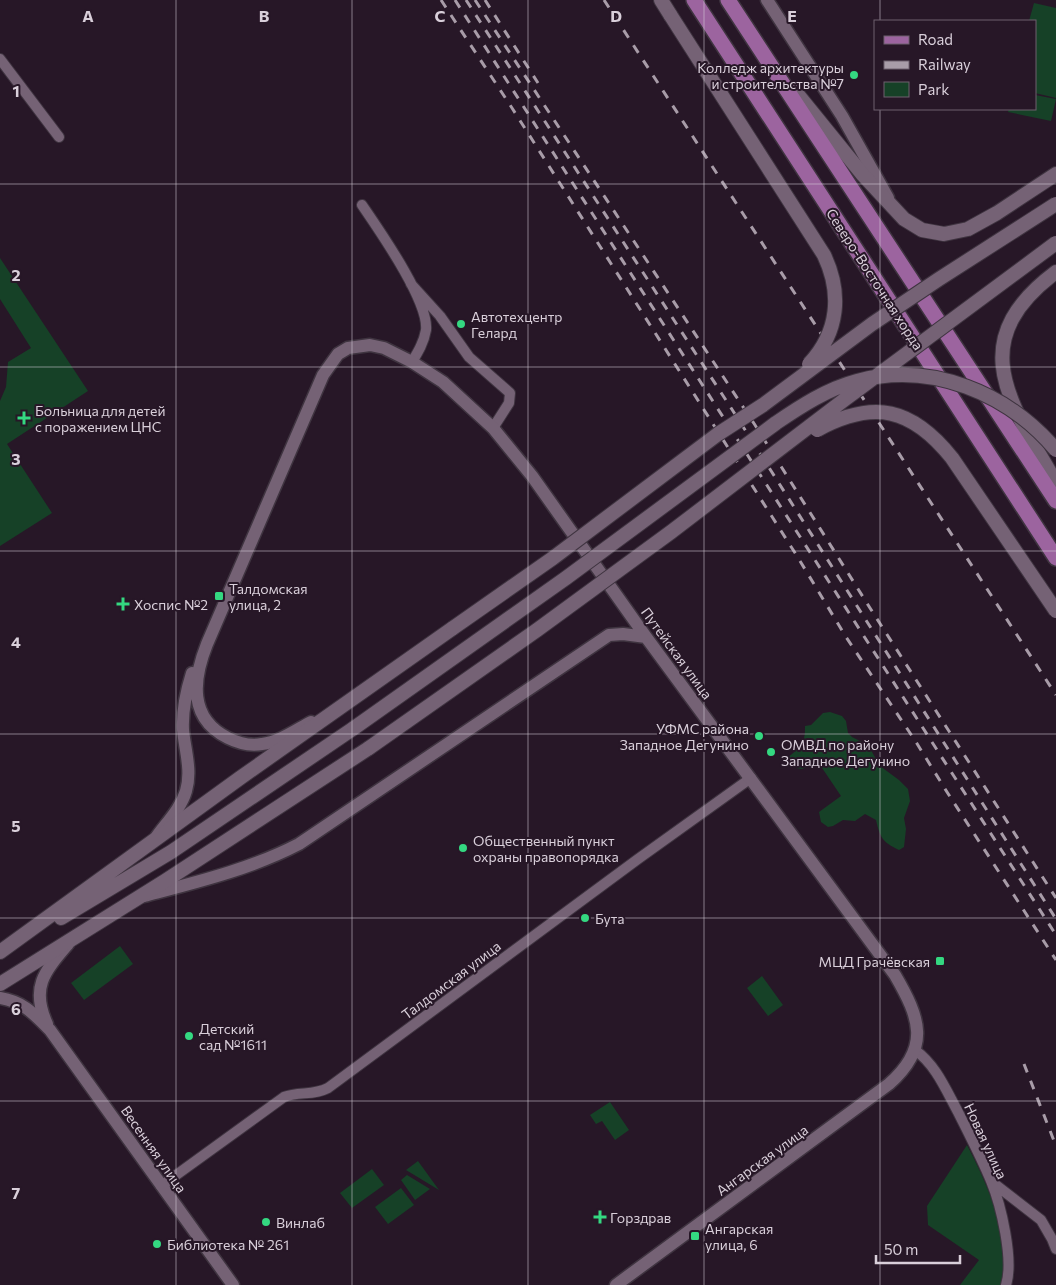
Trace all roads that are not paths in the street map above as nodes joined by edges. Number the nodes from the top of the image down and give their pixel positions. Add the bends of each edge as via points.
1 (661, 0) edge
2 (694, 0) edge
3 (728, 0) edge
4 (767, 0) edge
5 (738, 15) junction
6 (0, 59) edge
7 (59, 137) dead end
8 (1056, 174) edge
9 (1056, 204) edge
10 (362, 205) dead end
11 (894, 208) junction
12 (1056, 243) edge
13 (1056, 272) edge
14 (412, 284) junction
15 (412, 362) junction
16 (763, 404) junction
17 (493, 428) junction
18 (1056, 450) edge
19 (780, 451) junction
20 (1056, 483) edge
21 (1056, 501) edge
22 (1056, 558) edge
23 (1056, 611) edge
24 (646, 637) junction
25 (207, 644) junction
26 (339, 708) junction
27 (751, 778) junction
28 (150, 845) junction
29 (137, 898) junction
30 (74, 938) junction
31 (0, 953) edge
32 (0, 984) edge
33 (0, 998) edge
34 (50, 1030) junction
35 (915, 1050) junction
36 (992, 1182) junction
37 (161, 1186) junction
38 (1056, 1249) edge
39 (232, 1285) edge
40 (616, 1285) edge
41 (1006, 1285) edge

1 - 16 main road, bridge via 824,255 834,283 833,322 817,356
2 - 22 main road, Северо-Восточная хорда
3 - 5 main road
4 - 11 street via 842,116
5 - 11 main road via 801,100
5 - 21 main road
6 - 7 street
8 - 11 main road via 968,229 944,234 922,230 911,225
9 - 16 main road, bridge via 906,301
10 - 14 street
12 - 19 main road, bridge
13 - 20 main road via 1023,301 1010,321 1003,342 1002,363 1017,414
14 - 15 street via 426,328
14 - 17 street via 469,357 510,393 509,403
15 - 17 street, Путейская улица via 443,382
15 - 25 street, Путейская улица via 370,345 348,348 331,362
16 - 26 main road, bridge via 545,564
17 - 24 street, Путейская улица via 532,476
18 - 31 main road, bridge via 1005,404 982,392 930,377 880,376 857,381 814,398 354,728 171,852
19 - 23 main road, bridge via 833,421 860,413 887,413 920,426 952,458
19 - 29 main road, bridge via 581,598 368,748
24 - 27 street, Путейская улица
24 - 29 street via 609,635 299,844 217,877
25 - 26 street via 196,678 198,705 214,728 235,741 262,744 277,740
25 - 28 street via 192,673 185,699 183,729 188,776 185,792 177,809
26 - 28 main road
27 - 35 street, Путейская улица via 895,975 915,1015 918,1036
27 - 37 street, Талдомская улица via 337,1082 317,1093 284,1097
28 - 31 main road
29 - 30 main road
30 - 32 main road
30 - 34 street, Весенняя улица via 50,966 40,987 41,1010
33 - 34 street, Весенняя улица via 27,1007
34 - 37 street, Весенняя улица
35 - 36 street, Новая улица via 931,1063 941,1080
35 - 40 street, Ангарская улица via 901,1074 890,1084
36 - 38 street via 1041,1220
36 - 41 street, Новая улица via 1008,1252
37 - 39 street, Весенняя улица

